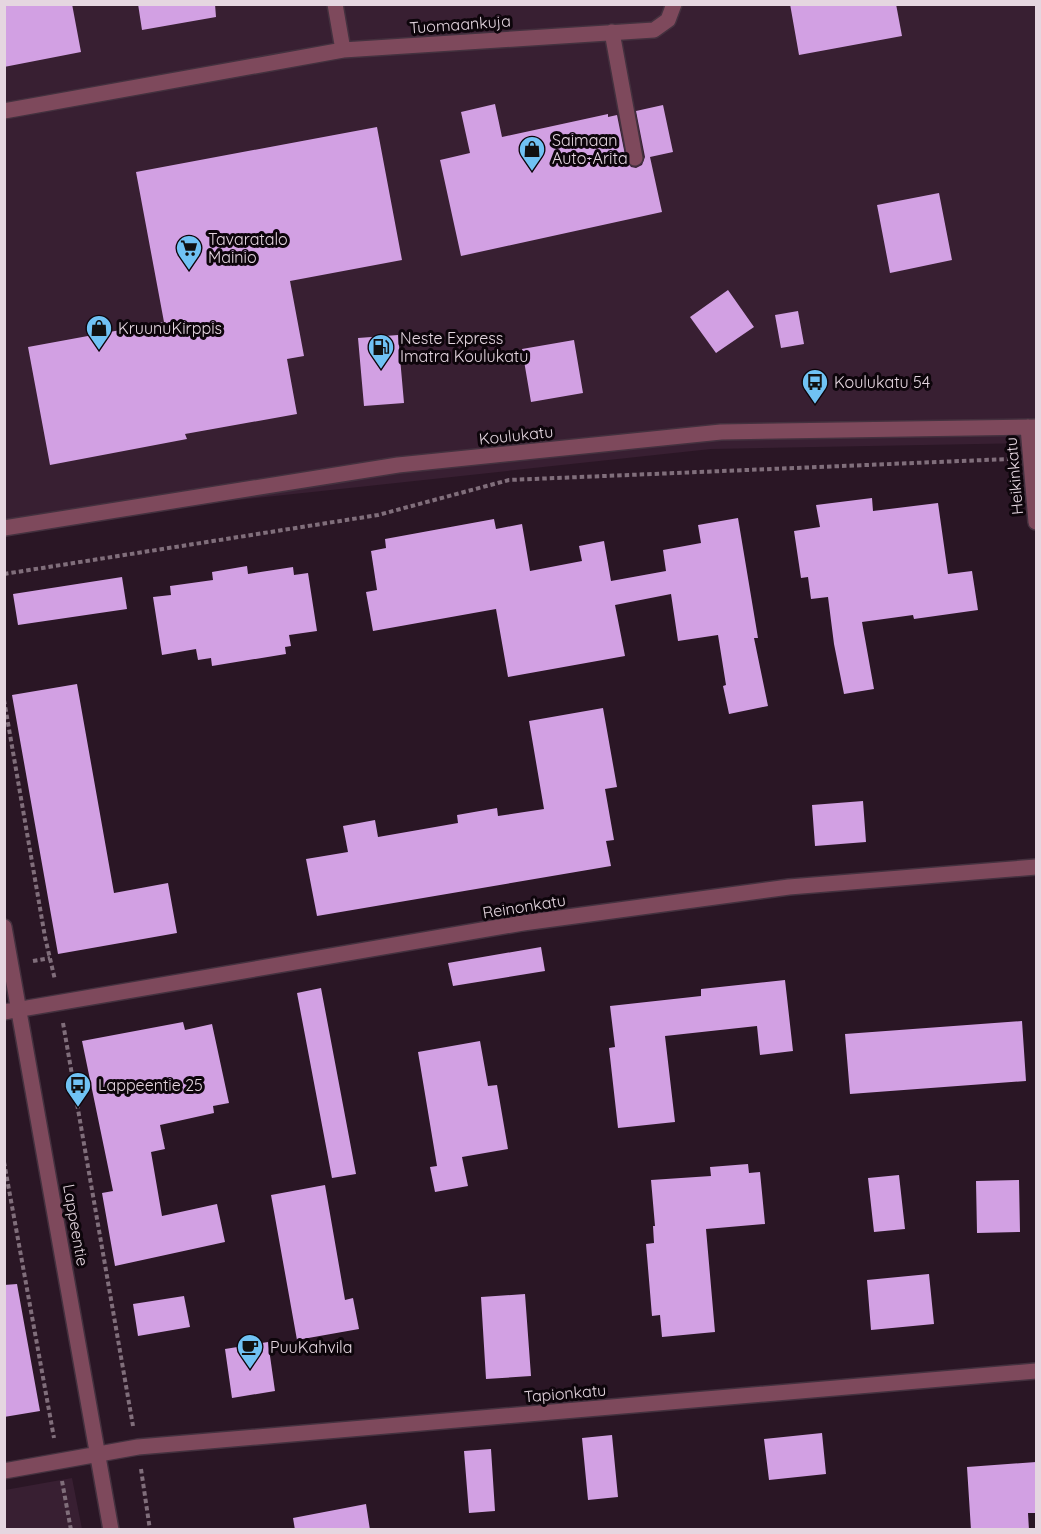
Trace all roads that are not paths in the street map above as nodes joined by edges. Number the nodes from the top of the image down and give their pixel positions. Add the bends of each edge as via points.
1 (335, 4) edge
2 (674, 4) edge
3 (612, 32) junction
4 (343, 50) junction
5 (4, 111) edge
6 (634, 158) dead end
7 (1032, 427) edge
8 (1036, 522) edge
9 (4, 528) edge
10 (1036, 867) edge
11 (4, 927) edge
12 (12, 1010) edge
13 (1036, 1371) edge
14 (98, 1455) junction
15 (4, 1471) edge
16 (111, 1530) edge

1 - 4 street
2 - 3 street, Tuomaankuja via 668,20 654,30
3 - 4 street, Tuomaankuja
3 - 6 street
4 - 5 street, Tuomaankuja
7 - 8 street, Heikinkatu
7 - 9 street, Koulukatu via 721,432 398,465
10 - 12 street, Reinonkatu via 789,886 534,922
11 - 12 street, Lappeentie
12 - 14 street, Lappeentie
13 - 14 street, Tapionkatu via 138,1447
14 - 15 street, Tapionkatu
14 - 16 street, Lappeentie

